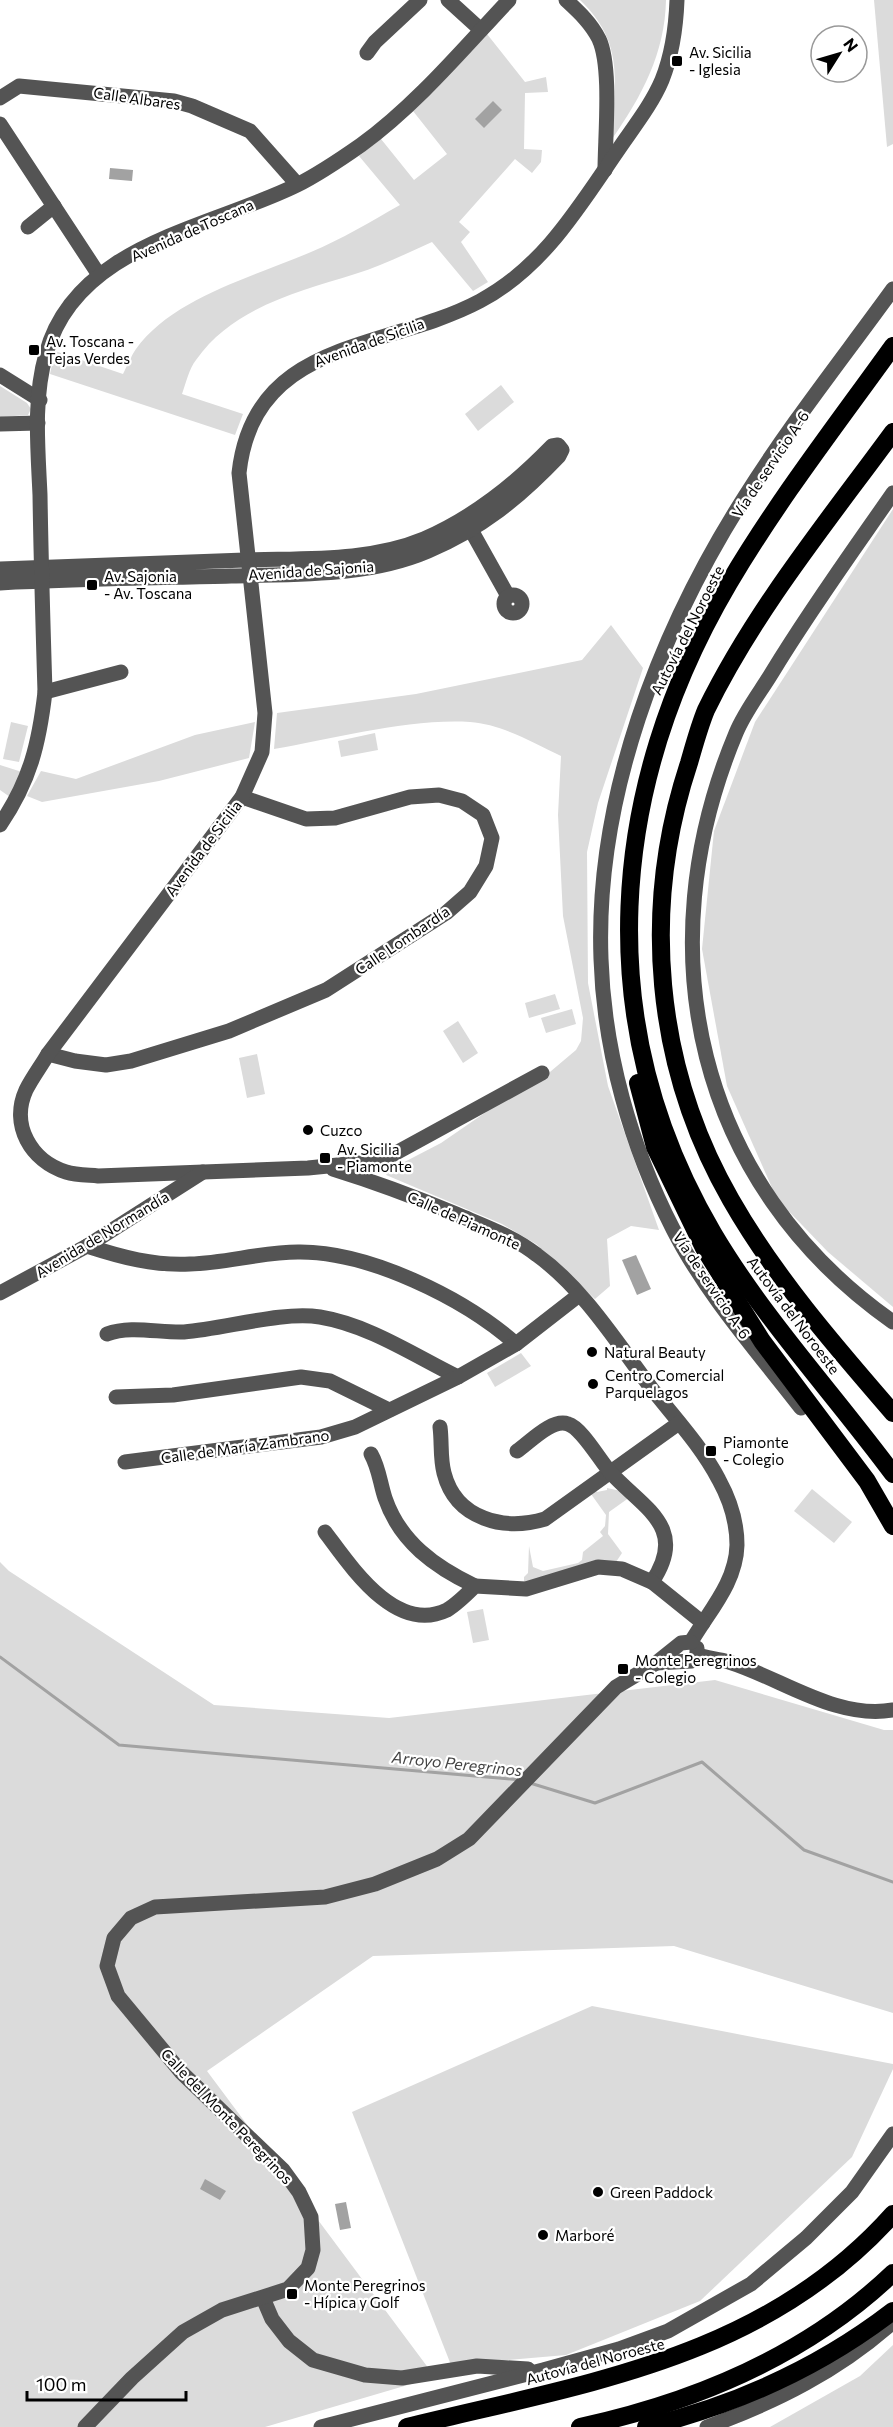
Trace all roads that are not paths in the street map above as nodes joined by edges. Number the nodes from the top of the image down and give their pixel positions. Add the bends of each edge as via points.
1 (420, 0) edge
2 (448, 0) edge
3 (508, 0) edge
4 (566, 0) edge
5 (677, 0) edge
6 (481, 30) junction
7 (368, 53) dead end
8 (0, 84) edge
9 (20, 86) junction
10 (0, 98) edge
11 (0, 124) edge
12 (604, 170) junction
13 (297, 184) junction
14 (54, 206) junction
15 (28, 227) dead end
16 (99, 275) junction
17 (893, 289) edge
18 (893, 346) edge
19 (0, 375) edge
20 (39, 400) junction
21 (38, 423) junction
22 (0, 424) edge
23 (893, 432) edge
24 (893, 493) edge
25 (468, 524) junction
26 (249, 568) junction
27 (0, 569) edge
28 (42, 574) junction
29 (0, 583) edge
30 (508, 596) dead end
31 (121, 672) dead end
32 (45, 693) junction
33 (242, 797) junction
34 (0, 825) edge
35 (48, 1054) junction
36 (643, 1067) junction
37 (543, 1073) dead end
38 (368, 1162) junction
39 (326, 1167) junction
40 (203, 1172) junction
41 (391, 1187) junction
42 (87, 1246) junction
43 (0, 1293) edge
44 (579, 1295) junction
45 (893, 1322) edge
46 (107, 1334) dead end
47 (516, 1344) junction
48 (458, 1377) junction
49 (116, 1397) dead end
50 (389, 1410) junction
51 (893, 1413) edge
52 (679, 1423) junction
53 (440, 1427) dead end
54 (517, 1451) dead end
55 (371, 1454) dead end
56 (125, 1462) dead end
57 (611, 1473) junction
58 (893, 1473) edge
59 (893, 1528) edge
60 (325, 1532) dead end
61 (652, 1582) junction
62 (475, 1586) junction
63 (703, 1623) junction
64 (687, 1651) junction
65 (893, 1710) edge
66 (893, 2134) edge
67 (893, 2214) edge
68 (893, 2273) edge
69 (263, 2298) junction
70 (893, 2311) edge
71 (893, 2322) edge
72 (543, 2370) junction
73 (85, 2427) edge
74 (321, 2427) edge
75 (407, 2427) edge
76 (580, 2427) edge
77 (646, 2427) edge
78 (707, 2427) edge

1 - 7 street
2 - 6 street
3 - 6 street, Avenida de Toscana
4 - 12 street via 588,22 605,59
5 - 12 street, Avenida de Sicilia via 669,60 662,81
6 - 13 street, Avenida de Toscana via 424,90 362,144
8 - 9 street, Calle Albares
9 - 10 street
9 - 13 street, Calle Albares via 192,106 250,131
11 - 14 street
12 - 26 street, Avenida de Sicilia via 537,261 502,287 448,315 336,351 308,364 263,402 249,426 239,473
13 - 16 street, Avenida de Toscana via 143,249
14 - 15 street
14 - 16 street
16 - 20 street, Avenida de Toscana via 63,312 45,354
17 - 59 street, Vía de servicio A-6 via 744,498 672,633 651,682 621,781 605,865 601,959 613,1059 635,1138 674,1230 721,1304
18 - 36 highway, Autovía del Noroeste via 728,584 672,697 646,781 630,868 628,960
19 - 20 street
20 - 21 street, Avenida de Toscana
21 - 22 street
21 - 28 street, Avenida de Toscana
23 - 51 highway, Autovía del Noroeste via 766,606 706,712 678,796 662,875 660,954 666,1020 692,1117 730,1200 816,1322
24 - 45 street via 796,634 738,730 711,800 694,886 692,951 699,1030 719,1101 760,1185 807,1248 858,1297
25 - 25 street, Avenida de Sajonia via 504,509 532,485 559,456 562,450 558,445 552,446
25 - 26 street, Avenida de Sajonia via 371,553
25 - 30 street
26 - 28 street, Avenida de Sajonia
26 - 33 street, Avenida de Sicilia via 265,713 262,752
27 - 28 street, Avenida de Sajonia
28 - 29 street, Avenida de Sajonia
28 - 32 street, Avenida de Toscana
31 - 32 street
32 - 34 street, Avenida de Toscana via 34,761
33 - 35 street, Avenida de Sicilia
33 - 35 street, Calle Lombardía via 306,819 335,818 410,797 439,795 462,801 483,815 492,838 486,866 470,892 446,914 326,990 230,1031 131,1061 106,1065
35 - 40 street, Avenida de Sicilia via 25,1092 21,1114 24,1136 34,1153 51,1166 68,1173 98,1176
36 - 58 highway, Autovía del Noroeste via 674,1156 712,1230 748,1288
36 - 59 highway via 637,1085 655,1147 704,1248 762,1341 867,1481
37 - 38 street, Avenida de Sicilia via 510,1093 489,1100 443,1130
38 - 39 street, Avenida de Sicilia
38 - 41 street, Calle de Piamonte
39 - 40 street, Avenida de Sicilia
39 - 41 street, Calle de Piamonte
40 - 42 street, Avenida de Normandía
41 - 44 street, Calle de Piamonte via 515,1240 552,1267
42 - 43 street, Avenida de Normandía
42 - 47 street via 126,1259 178,1264 298,1252 336,1255 371,1263 465,1306 493,1323
44 - 47 street, Calle de María Zambrano
44 - 52 street, Calle de Piamonte
46 - 48 street via 119,1329 184,1332 320,1317 373,1334
47 - 48 street, Calle de María Zambrano
48 - 50 street, Calle de María Zambrano
49 - 50 street via 173,1395 301,1377 330,1382
50 - 56 street, Calle de María Zambrano via 355,1427 321,1437
52 - 57 street
52 - 63 street, Calle de Piamonte via 719,1479 735,1524 737,1546 731,1573
53 - 57 street via 445,1476 453,1492 483,1519 501,1524 524,1526 545,1519
54 - 57 street via 551,1426 568,1424
55 - 62 street via 396,1524 407,1539 440,1568
57 - 61 street via 645,1503 667,1544 665,1563
60 - 62 street via 375,1592 414,1614 433,1615 448,1609
61 - 62 street via 622,1569 598,1567 526,1589
61 - 63 street
63 - 64 street, Calle de Piamonte
64 - 65 street via 728,1662 841,1707 872,1712
64 - 69 street, Calle del Monte Peregrinos via 616,1687 469,1839 437,1859 375,1884 325,1898 155,1907 131,1918 114,1938 107,1966 118,1996 181,2072 283,2170 311,2217 313,2250 308,2268 288,2289
66 - 72 street via 852,2192 807,2238 751,2284 668,2331
67 - 75 highway, Autovía del Noroeste via 831,2272 773,2312 729,2335 636,2371
68 - 76 highway via 858,2305 792,2349 750,2371 700,2393
69 - 72 street via 272,2319 289,2341 313,2360 365,2375 402,2378 477,2366
69 - 73 street, Calle del Monte Peregrinos via 212,2314 183,2332
70 - 77 highway via 796,2374 753,2394
71 - 78 street via 844,2361 802,2387
72 - 74 street

